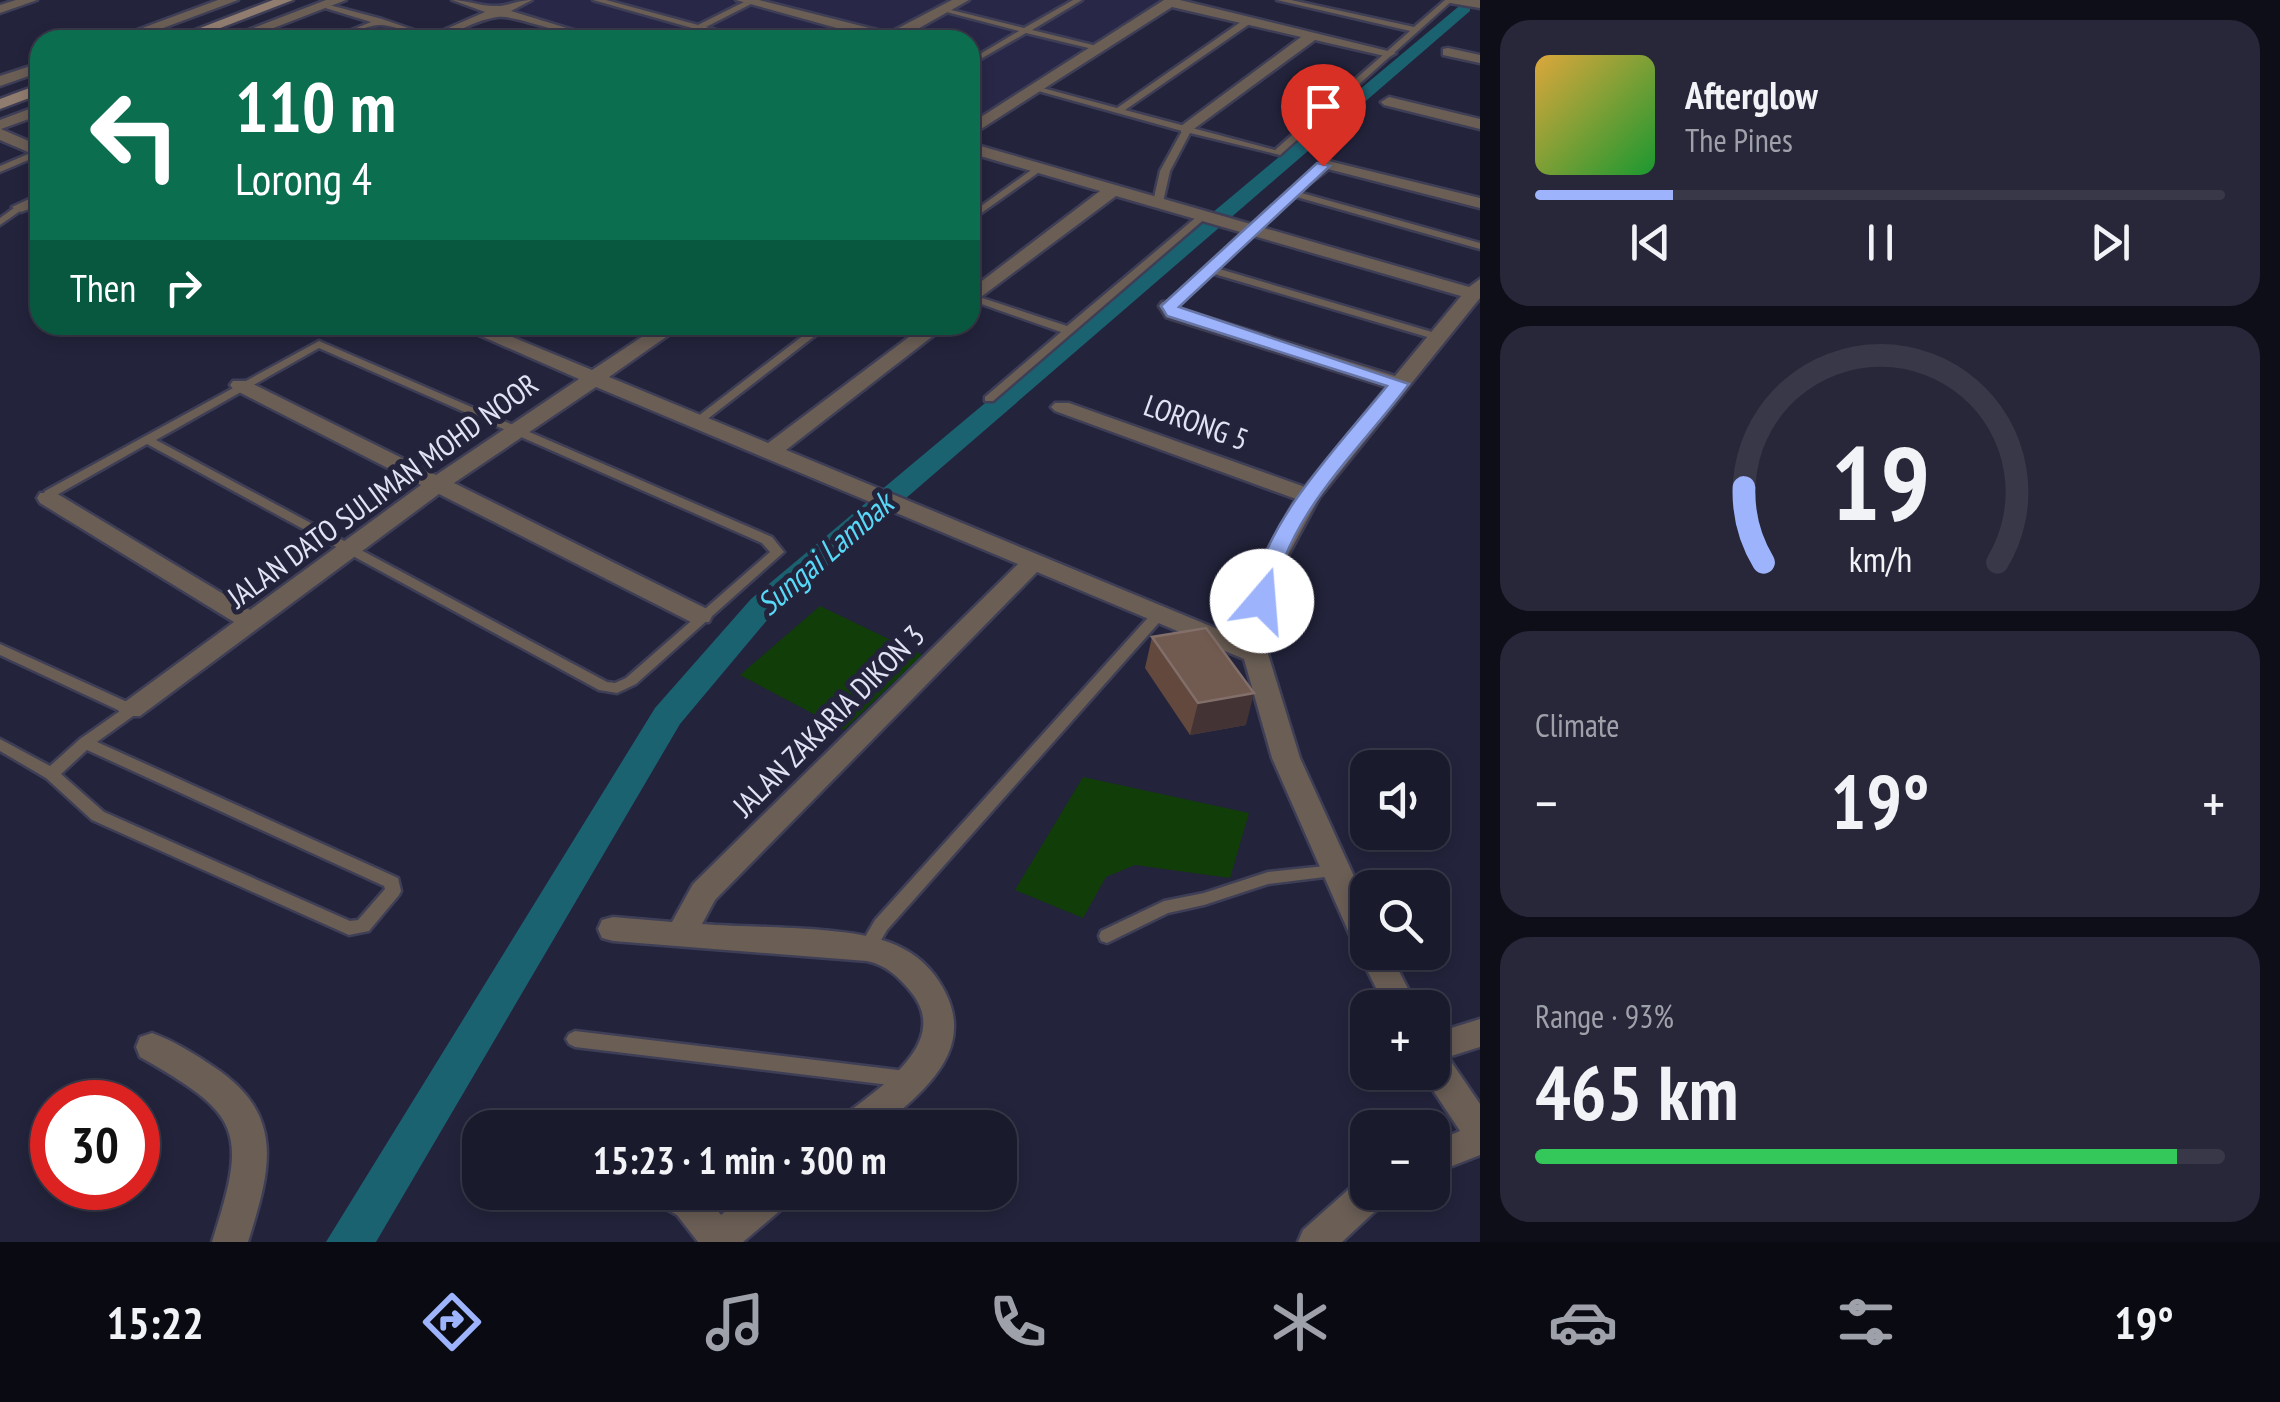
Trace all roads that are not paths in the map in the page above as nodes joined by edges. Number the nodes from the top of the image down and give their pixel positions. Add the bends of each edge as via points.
1 (30, 0) edge
2 (231, 0) edge
3 (286, 0) edge
4 (459, 0) edge
5 (525, 0) edge
6 (597, 0) edge
7 (962, 0) edge
8 (1078, 0) edge
9 (1281, 0) edge
10 (1455, 0) edge
11 (747, 1) edge
12 (1172, 1) edge
13 (332, 2) edge
14 (1480, 4) edge
15 (0, 10) edge
16 (943, 10) junction
17 (499, 11) junction
18 (1248, 20) junction
19 (379, 22) junction
20 (698, 28) junction
21 (146, 30) edge
22 (204, 30) edge
23 (256, 30) edge
24 (358, 30) edge
25 (404, 30) edge
26 (454, 30) edge
27 (565, 30) edge
28 (694, 30) edge
29 (706, 30) edge
30 (855, 30) edge
31 (906, 30) edge
32 (1416, 30) junction
33 (1026, 31) junction
34 (1312, 36) junction
35 (1098, 49) junction
36 (1448, 52) dead end
37 (1389, 53) junction
38 (980, 57) edge
39 (1480, 59) edge
40 (30, 70) edge
41 (0, 81) edge
42 (1034, 90) junction
43 (30, 94) edge
44 (1388, 102) dead end
45 (0, 104) edge
46 (1118, 111) junction
47 (30, 114) edge
48 (1480, 124) edge
49 (0, 125) edge
50 (980, 125) edge
51 (1187, 129) junction
52 (0, 134) edge
53 (30, 148) edge
54 (980, 151) edge
55 (30, 156) edge
56 (1330, 164) joint
57 (1040, 168) junction
58 (0, 169) edge
59 (1114, 190) junction
60 (1291, 193) junction
61 (1158, 202) junction
62 (0, 203) edge
63 (30, 203) edge
64 (1480, 203) edge
65 (21, 206) junction
66 (980, 211) edge
67 (1213, 218) junction
68 (0, 222) edge
69 (1252, 230) junction
70 (1480, 246) edge
71 (1210, 269) junction
72 (1476, 290) edge
73 (980, 291) edge
74 (980, 301) edge
75 (1169, 306) joint
76 (1070, 332) junction
77 (490, 335) edge
78 (652, 335) edge
79 (811, 335) edge
80 (923, 335) edge
81 (1438, 336) junction
82 (592, 378) junction
83 (1399, 384) junction
84 (240, 385) junction
85 (988, 399) dead end
86 (1062, 406) dead end
87 (697, 422) junction
88 (518, 429) junction
89 (146, 439) junction
90 (770, 452) junction
91 (436, 485) junction
92 (1309, 496) junction
93 (48, 498) joint
94 (351, 548) junction
95 (1034, 562) junction
96 (1159, 614) junction
97 (700, 616) junction
98 (252, 622) junction
99 (0, 649) edge
100 (1255, 654) junction
101 (132, 710) junction
102 (85, 742) junction
103 (0, 744) edge
104 (51, 774) junction
105 (1335, 871) junction
106 (1350, 903) edge
107 (613, 929) dead end
108 (681, 934) junction
109 (1107, 936) dead end
110 (867, 949) junction
111 (1480, 1032) edge
112 (575, 1038) dead end
113 (1450, 1042) edge
114 (152, 1047) dead end
115 (912, 1080) junction
116 (1450, 1089) edge
117 (876, 1110) edge
118 (1480, 1136) edge
119 (1450, 1150) edge
120 (696, 1210) edge
121 (754, 1210) edge
122 (1351, 1210) edge
123 (717, 1241) edge
124 (230, 1242) edge
125 (1316, 1242) edge

1 - 15 street
2 - 21 street
3 - 22 street
4 - 17 street
5 - 17 street
6 - 20 lane
7 - 16 street
8 - 33 lane
9 - 32 lane
10 - 14 street
10 - 32 lane
11 - 20 lane
11 - 30 street
12 - 18 street
12 - 35 street
13 - 19 lane
13 - 23 street
16 - 31 street
16 - 33 lane
17 - 26 street
17 - 27 street
18 - 34 street
18 - 46 lane
19 - 24 lane
19 - 25 lane
20 - 28 lane
20 - 29 lane
32 - 37 lane
33 - 35 lane
33 - 38 lane
34 - 37 street
34 - 51 street
35 - 42 street
36 - 39 street
37 - 51 lane via 1277,152
40 - 41 street
42 - 46 lane
42 - 50 street
43 - 45 street
44 - 48 street
46 - 51 lane
47 - 49 street
51 - 61 lane
52 - 53 street
54 - 57 street
55 - 58 lane
56 - 60 lane
56 - 64 street
57 - 59 street
57 - 66 lane
59 - 61 street
59 - 73 street
60 - 69 lane
60 - 70 lane
61 - 67 street
62 - 65 lane
63 - 65 street
65 - 68 lane
67 - 69 street
67 - 76 lane
69 - 71 lane
69 - 72 street
71 - 75 lane
71 - 81 lane
72 - 81 street
74 - 76 lane
75 - 83 street via 1173,313
76 - 85 lane
77 - 82 street
78 - 82 street, JALAN DATO SULIMAN MOHD NOOR
79 - 87 lane
80 - 90 street
81 - 83 street
82 - 87 street
82 - 88 street, JALAN DATO SULIMAN MOHD NOOR
83 - 92 street
84 - 88 lane via 312,345 326,344
84 - 89 lane
84 - 91 street
86 - 92 street, LORONG 5
87 - 90 street
88 - 91 street, JALAN DATO SULIMAN MOHD NOOR
88 - 97 lane via 775,546 777,552
89 - 93 lane
89 - 94 lane
90 - 95 street
91 - 94 street, JALAN DATO SULIMAN MOHD NOOR
91 - 97 street
92 - 100 street via 1266,574
93 - 98 street
94 - 97 lane via 604,687 631,681
94 - 98 street, JALAN DATO SULIMAN MOHD NOOR
95 - 96 street
95 - 108 street, JALAN ZAKARIA DIKON 3 via 704,892
96 - 100 street
96 - 110 lane via 881,925
98 - 101 street, JALAN DATO SULIMAN MOHD NOOR
99 - 101 lane
100 - 105 street via 1286,758
101 - 102 lane
102 - 104 lane
102 - 104 lane via 392,882 393,891 363,926 349,928 98,816
103 - 104 lane
105 - 106 street
105 - 109 lane via 1268,878 1164,907
107 - 108 street
108 - 110 street
110 - 115 street via 902,959 936,998 942,1025 934,1054
111 - 113 street
112 - 115 lane
114 - 124 street via 209,1078 238,1104 251,1136 250,1180
115 - 117 street
116 - 118 street
118 - 119 street
120 - 123 street
121 - 123 street
122 - 125 street

